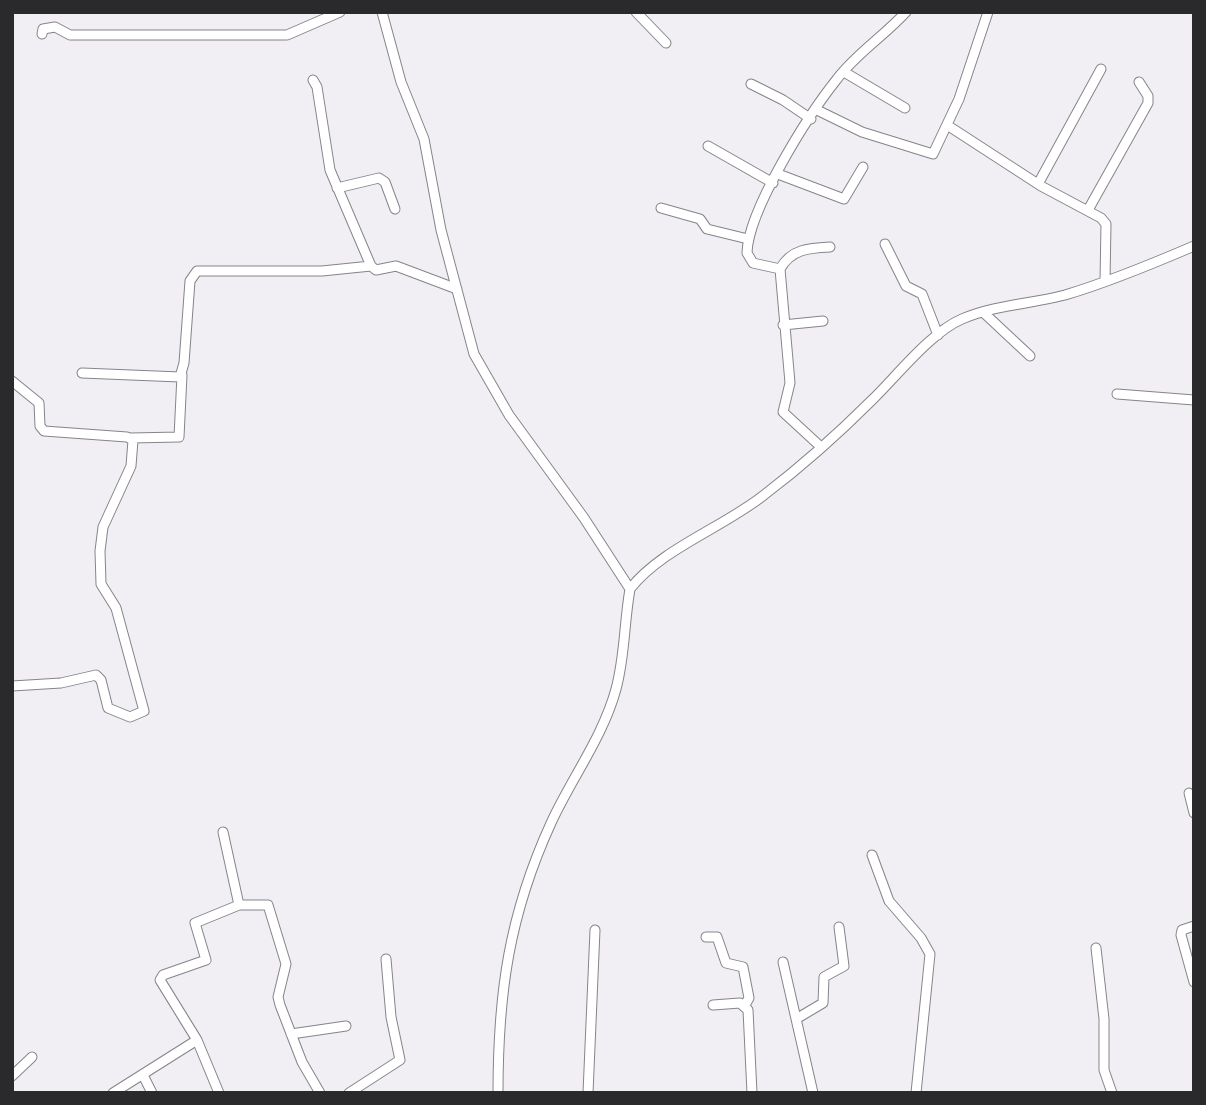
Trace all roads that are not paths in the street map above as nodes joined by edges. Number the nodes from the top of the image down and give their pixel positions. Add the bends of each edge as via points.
1 (340, 12) edge
2 (382, 12) edge
3 (636, 12) edge
4 (906, 12) edge
5 (988, 12) edge
6 (42, 34) dead end
7 (666, 43) dead end
8 (1101, 69) dead end
9 (844, 72) junction
10 (313, 80) dead end
11 (1139, 82) dead end
12 (751, 84) dead end
13 (905, 108) dead end
14 (817, 110) junction
15 (811, 119) junction
16 (947, 125) junction
17 (708, 146) dead end
18 (863, 167) dead end
19 (776, 178) junction
20 (1038, 184) junction
21 (337, 188) junction
22 (660, 208) dead end
23 (395, 209) dead end
24 (1088, 210) junction
25 (748, 239) junction
26 (885, 244) dead end
27 (1194, 246) edge
28 (830, 247) dead end
29 (371, 266) junction
30 (780, 270) junction
31 (1105, 281) junction
32 (457, 289) junction
33 (984, 313) junction
34 (823, 321) dead end
35 (783, 325) junction
36 (938, 335) junction
37 (1030, 356) dead end
38 (82, 373) dead end
39 (182, 375) junction
40 (12, 381) edge
41 (1118, 394) dead end
42 (1194, 400) edge
43 (131, 438) junction
44 (821, 447) junction
45 (630, 589) junction
46 (12, 686) edge
47 (1189, 793) dead end
48 (1194, 813) edge
49 (223, 832) dead end
50 (872, 855) dead end
51 (239, 905) junction
52 (1194, 926) edge
53 (839, 927) dead end
54 (595, 930) dead end
55 (706, 937) dead end
56 (1096, 948) dead end
57 (386, 959) dead end
58 (783, 962) dead end
59 (1194, 982) edge
60 (713, 1004) dead end
61 (745, 1005) junction
62 (796, 1019) junction
63 (346, 1026) dead end
64 (291, 1034) junction
65 (197, 1040) junction
66 (32, 1057) dead end
67 (12, 1076) edge
68 (143, 1076) junction
69 (113, 1093) edge
70 (152, 1093) edge
71 (219, 1093) edge
72 (320, 1093) edge
73 (349, 1093) edge
74 (498, 1093) edge
75 (589, 1093) edge
76 (752, 1093) edge
77 (813, 1093) edge
78 (916, 1093) edge
79 (1112, 1093) edge

1 - 6 street via 281,35 70,35 55,27 43,29
2 - 32 street via 401,82 424,139
3 - 7 street
4 - 9 street
5 - 16 street
8 - 20 street
9 - 13 street
9 - 14 street
10 - 21 street
11 - 24 street via 1148,103
12 - 15 street
14 - 15 street
14 - 16 street via 862,132 933,154
15 - 19 street
16 - 20 street
17 - 19 street
18 - 19 street via 844,200
19 - 25 street
20 - 24 street
21 - 23 street via 379,178
21 - 29 street
22 - 25 street via 700,219 707,229
24 - 31 street via 1105,224
25 - 30 street via 748,259
26 - 36 street via 906,286 922,294
27 - 31 street
28 - 30 street via 805,249 786,260
29 - 32 street via 376,271 396,266
29 - 39 street via 321,271 197,271 190,282
30 - 35 street
31 - 33 street
32 - 45 street via 466,332 484,374
33 - 36 street via 962,318
33 - 37 street
34 - 35 street
35 - 44 street via 789,383 783,412
36 - 44 street
38 - 39 street
39 - 43 street via 179,437
40 - 43 street via 39,402 44,431
41 - 42 street
43 - 46 street via 135,444 131,466 101,533 101,573 116,608 144,711 130,717 108,708 96,675
44 - 45 street via 762,497 662,561
45 - 74 street via 615,692 552,821 519,902 504,981
47 - 48 street
49 - 51 street
50 - 78 street via 889,901 930,954
51 - 64 street via 268,905 286,964 278,997
51 - 65 street via 195,923 206,960 161,977 160,983
52 - 59 street via 1182,930 1181,935
53 - 62 street via 844,966 824,977 823,1003
54 - 75 street
55 - 61 street via 720,940 726,963 743,967 749,998
56 - 79 street via 1104,1070
57 - 73 street via 400,1060
58 - 62 street
60 - 61 street
61 - 76 street
62 - 77 street
63 - 64 street
64 - 72 street
65 - 68 street
65 - 71 street
66 - 67 street
68 - 69 street
68 - 70 street

